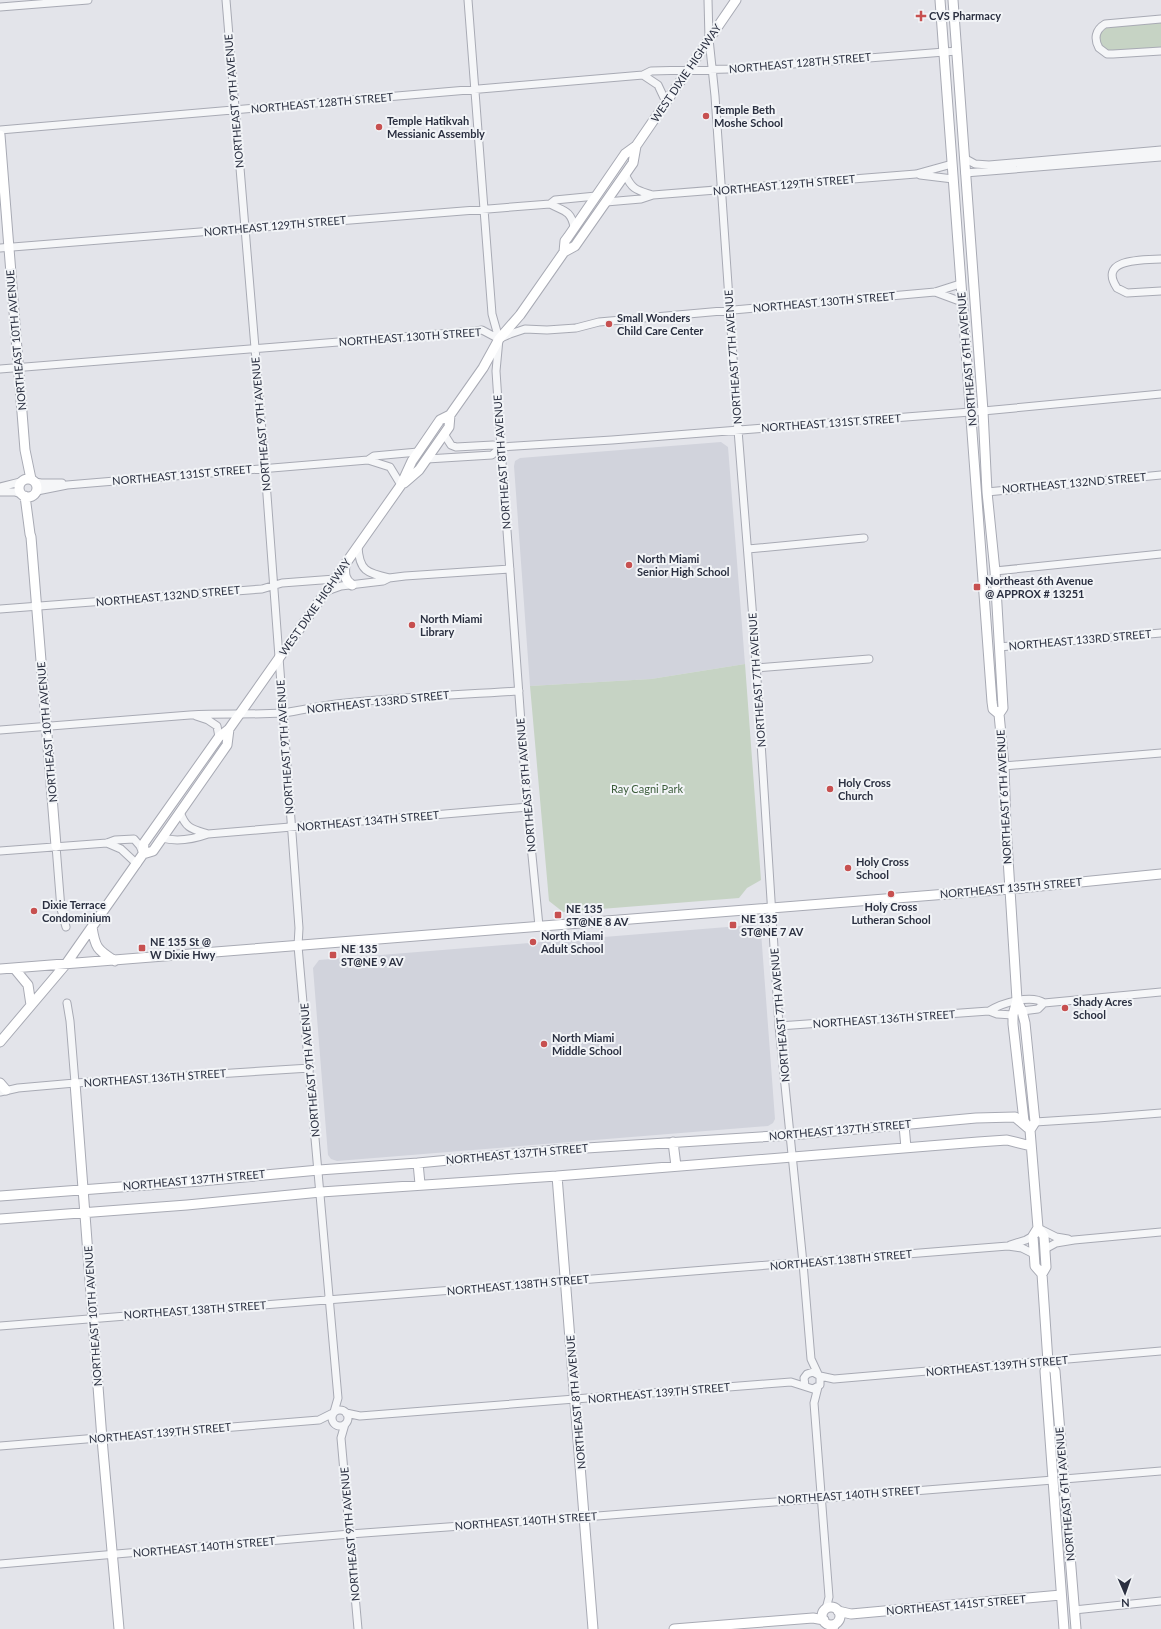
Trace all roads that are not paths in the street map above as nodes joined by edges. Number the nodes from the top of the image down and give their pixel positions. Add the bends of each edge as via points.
1 (88, 0) edge
2 (226, 0) edge
3 (468, 0) edge
4 (708, 0) edge
5 (736, 0) edge
6 (940, 0) edge
7 (953, 0) edge
8 (0, 7) edge
9 (1161, 19) edge
10 (709, 38) junction
11 (957, 51) junction
12 (1161, 51) edge
13 (944, 52) junction
14 (688, 70) junction
15 (712, 70) junction
16 (643, 76) junction
17 (475, 89) junction
18 (666, 102) junction
19 (235, 110) junction
20 (0, 130) edge
21 (0, 135) edge
22 (951, 142) junction
23 (636, 146) junction
24 (1161, 150) edge
25 (1161, 157) edge
26 (964, 158) junction
27 (952, 164) junction
28 (965, 173) junction
29 (626, 174) junction
30 (916, 174) junction
31 (953, 179) junction
32 (721, 190) junction
33 (652, 195) junction
34 (596, 196) junction
35 (966, 201) junction
36 (606, 202) junction
37 (550, 204) junction
38 (484, 209) junction
39 (574, 227) junction
40 (245, 229) junction
41 (4, 248) edge
42 (564, 252) junction
43 (1161, 259) edge
44 (960, 284) junction
45 (1161, 291) edge
46 (935, 292) junction
47 (962, 302) junction
48 (730, 310) junction
49 (499, 339) junction
50 (255, 349) junction
51 (19, 367) junction
52 (0, 369) edge
53 (1161, 394) edge
54 (983, 411) junction
55 (971, 412) junction
56 (450, 415) junction
57 (738, 430) junction
58 (444, 434) junction
59 (501, 447) junction
60 (418, 452) junction
61 (427, 459) junction
62 (368, 460) junction
63 (265, 468) junction
64 (1161, 475) edge
65 (27, 481) junction
66 (67, 484) junction
67 (401, 485) junction
68 (0, 487) edge
69 (0, 492) edge
70 (987, 492) junction
71 (35, 493) junction
72 (23, 495) junction
73 (32, 537) junction
74 (864, 538) dead end
75 (358, 546) junction
76 (748, 549) junction
77 (1161, 554) edge
78 (345, 564) junction
79 (510, 569) junction
80 (995, 571) junction
81 (389, 578) junction
82 (335, 579) junction
83 (273, 585) junction
84 (352, 585) junction
85 (327, 590) junction
86 (37, 606) junction
87 (0, 609) edge
88 (986, 627) junction
89 (1161, 633) edge
90 (999, 647) junction
91 (279, 658) junction
92 (869, 658) dead end
93 (756, 668) junction
94 (519, 691) junction
95 (283, 712) junction
96 (239, 714) junction
97 (999, 714) junction
98 (190, 715) junction
99 (46, 726) junction
100 (229, 729) junction
101 (0, 730) edge
102 (218, 737) junction
103 (1161, 753) edge
104 (1004, 766) junction
105 (528, 807) junction
106 (180, 812) junction
107 (292, 827) junction
108 (208, 834) junction
109 (162, 838) junction
110 (107, 843) junction
111 (56, 846) junction
112 (0, 851) edge
113 (143, 854) junction
114 (136, 864) junction
115 (1161, 874) edge
116 (1010, 889) junction
117 (772, 908) junction
118 (66, 926) dead end
119 (539, 926) junction
120 (92, 927) junction
121 (298, 946) junction
122 (115, 961) junction
123 (66, 964) junction
124 (14, 968) junction
125 (0, 969) edge
126 (1161, 992) edge
127 (1017, 1000) junction
128 (66, 1003) dead end
129 (1044, 1003) junction
130 (31, 1005) junction
131 (989, 1011) junction
132 (1022, 1011) junction
133 (1013, 1015) junction
134 (780, 1026) junction
135 (0, 1042) edge
136 (310, 1068) junction
137 (75, 1083) junction
138 (2, 1088) edge
139 (1161, 1113) edge
140 (1035, 1122) junction
141 (904, 1125) junction
142 (1030, 1130) junction
143 (791, 1135) junction
144 (673, 1142) junction
145 (1032, 1146) junction
146 (906, 1148) junction
147 (793, 1158) junction
148 (418, 1163) junction
149 (676, 1166) junction
150 (319, 1170) junction
151 (557, 1176) junction
152 (420, 1184) junction
153 (83, 1189) junction
154 (321, 1192) junction
155 (0, 1196) edge
156 (85, 1213) junction
157 (0, 1220) edge
158 (1035, 1232) junction
159 (1161, 1232) edge
160 (1074, 1240) junction
161 (1008, 1246) junction
162 (1045, 1249) junction
163 (1034, 1254) junction
164 (803, 1263) junction
165 (1042, 1274) junction
166 (566, 1281) junction
167 (329, 1300) junction
168 (94, 1318) junction
169 (0, 1326) edge
170 (1161, 1352) edge
171 (811, 1359) junction
172 (1048, 1362) junction
173 (819, 1375) junction
174 (805, 1377) junction
175 (834, 1379) junction
176 (791, 1382) junction
177 (819, 1386) junction
178 (806, 1387) junction
179 (338, 1398) junction
180 (576, 1400) junction
181 (814, 1403) junction
182 (333, 1413) junction
183 (346, 1413) junction
184 (360, 1416) junction
185 (319, 1420) junction
186 (334, 1424) junction
187 (345, 1424) junction
188 (102, 1438) junction
189 (341, 1438) junction
190 (0, 1446) edge
191 (1161, 1471) edge
192 (1064, 1479) junction
193 (1053, 1480) junction
194 (1054, 1490) junction
195 (821, 1497) junction
196 (585, 1517) junction
197 (350, 1534) junction
198 (114, 1555) junction
199 (0, 1564) edge
200 (1061, 1596) junction
201 (1161, 1601) edge
202 (1074, 1610) junction
203 (831, 1619) edge
204 (120, 1629) edge
205 (358, 1629) edge
206 (593, 1629) edge
207 (674, 1629) edge
208 (1064, 1629) edge
209 (1076, 1629) edge

1 - 8 street
2 - 19 street, NORTHEAST 9TH AVENUE
3 - 17 street, NORTHEAST 8TH AVENUE
4 - 10 street, NORTHEAST 7TH AVENUE
5 - 10 main road, WEST DIXIE HIGHWAY
6 - 13 main road, NORTHEAST 6TH AVENUE
7 - 11 main road, NORTHEAST 6TH AVENUE
9 - 12 street via 1105,24 1098,30 1096,38 1099,48 1107,54
10 - 14 main road, WEST DIXIE HIGHWAY
10 - 15 street, NORTHEAST 7TH AVENUE
11 - 13 street, NORTHEAST 128TH STREET
11 - 26 main road, NORTHEAST 6TH AVENUE
13 - 15 street, NORTHEAST 128TH STREET
13 - 22 main road, NORTHEAST 6TH AVENUE
14 - 15 street, NORTHEAST 128TH STREET
14 - 16 street, NORTHEAST 128TH STREET via 651,71
14 - 18 main road, WEST DIXIE HIGHWAY
15 - 32 street, NORTHEAST 7TH AVENUE
16 - 17 street, NORTHEAST 128TH STREET
16 - 18 street via 658,85
17 - 19 street, NORTHEAST 128TH STREET
17 - 38 street, NORTHEAST 8TH AVENUE
18 - 23 main road, WEST DIXIE HIGHWAY
19 - 20 street, NORTHEAST 128TH STREET
19 - 40 street, NORTHEAST 9TH AVENUE
21 - 41 main road, NORTHEAST 10TH AVENUE
22 - 27 main road, NORTHEAST 6TH AVENUE
22 - 28 main road
23 - 29 main road, WEST DIXIE HIGHWAY via 633,163
23 - 34 main road, WEST DIXIE HIGHWAY via 625,154
24 - 26 street via 989,165 975,164
25 - 28 street
26 - 28 main road, NORTHEAST 6TH AVENUE
27 - 30 street, NORTHEAST 129TH STREET
27 - 31 main road, NORTHEAST 6TH AVENUE
27 - 35 main road via 959,175
28 - 35 main road, NORTHEAST 6TH AVENUE
29 - 33 street, NORTHEAST 129TH STREET via 633,188
29 - 36 main road, WEST DIXIE HIGHWAY
30 - 31 street, NORTHEAST 129TH STREET
30 - 32 street, NORTHEAST 129TH STREET
31 - 44 main road, NORTHEAST 6TH AVENUE
32 - 33 street, NORTHEAST 129TH STREET
32 - 48 street, NORTHEAST 7TH AVENUE
33 - 36 street, NORTHEAST 129TH STREET via 641,199
34 - 37 street, NORTHEAST 129TH STREET via 555,200
34 - 39 main road, WEST DIXIE HIGHWAY
35 - 54 main road, NORTHEAST 6TH AVENUE
36 - 42 main road, WEST DIXIE HIGHWAY via 575,246
37 - 38 street, NORTHEAST 129TH STREET
37 - 39 street via 567,212 573,220
38 - 40 street, NORTHEAST 129TH STREET
38 - 49 street, NORTHEAST 8TH AVENUE via 492,314
39 - 42 main road, WEST DIXIE HIGHWAY via 565,241
40 - 41 street, NORTHEAST 129TH STREET
40 - 50 street, NORTHEAST 9TH AVENUE
41 - 51 main road, NORTHEAST 10TH AVENUE
42 - 49 main road, WEST DIXIE HIGHWAY via 520,315
43 - 45 street via 1123,262 1113,275 1115,285 1122,292
44 - 46 street, NORTHEAST 130TH STREET
44 - 47 main road, NORTHEAST 6TH AVENUE
46 - 47 street, NORTHEAST 130TH STREET
46 - 48 street, NORTHEAST 130TH STREET
47 - 55 main road, NORTHEAST 6TH AVENUE
48 - 49 street, NORTHEAST 130TH STREET via 599,322 576,328 525,329
48 - 57 street, NORTHEAST 7TH AVENUE
49 - 50 street, NORTHEAST 130TH STREET via 482,330
49 - 56 main road, WEST DIXIE HIGHWAY via 483,368
49 - 59 street, NORTHEAST 8TH AVENUE via 496,371
50 - 51 street, NORTHEAST 130TH STREET
50 - 63 street, NORTHEAST 9TH AVENUE
51 - 52 street, NORTHEAST 130TH STREET
51 - 65 main road, NORTHEAST 10TH AVENUE
53 - 54 street, NORTHEAST 131ST STREET
54 - 55 street, NORTHEAST 131ST STREET
54 - 70 main road, NORTHEAST 6TH AVENUE
55 - 57 street, NORTHEAST 131ST STREET
55 - 88 main road, NORTHEAST 6TH AVENUE
56 - 58 main road, WEST DIXIE HIGHWAY via 449,427
56 - 60 main road, WEST DIXIE HIGHWAY via 440,420
57 - 59 street, NORTHEAST 131ST STREET
57 - 76 street, NORTHEAST 7TH AVENUE
58 - 59 street, NORTHEAST 131ST STREET via 451,445 456,447
58 - 61 main road, WEST DIXIE HIGHWAY
59 - 61 street, NORTHEAST 131ST STREET via 492,455
59 - 79 street, NORTHEAST 8TH AVENUE
60 - 62 street, NORTHEAST 131ST STREET via 374,456
60 - 67 main road, WEST DIXIE HIGHWAY
61 - 67 main road, WEST DIXIE HIGHWAY via 419,470
62 - 63 street, NORTHEAST 131ST STREET
62 - 67 street, NORTHEAST 131ST STREET via 390,467
63 - 66 street, NORTHEAST 131ST STREET
63 - 83 street, NORTHEAST 9TH AVENUE
64 - 70 street, NORTHEAST 132ND STREET
65 - 66 street, NORTHEAST 131ST STREET
65 - 68 street, NORTHEAST 131ST STREET
65 - 71 main road via 37,486
65 - 72 main road via 19,488
66 - 71 street, NORTHEAST 131ST STREET
67 - 75 main road, WEST DIXIE HIGHWAY
69 - 72 street
70 - 80 main road, NORTHEAST 6TH AVENUE
71 - 72 main road via 29,497
71 - 73 main road, NORTHEAST 10TH AVENUE via 32,501
72 - 73 main road, NORTHEAST 10TH AVENUE
73 - 86 main road, NORTHEAST 10TH AVENUE
74 - 76 street
75 - 78 main road, WEST DIXIE HIGHWAY
75 - 81 street via 364,569 374,575
76 - 93 street, NORTHEAST 7TH AVENUE
77 - 80 street
78 - 82 main road, WEST DIXIE HIGHWAY
78 - 84 main road via 346,580
79 - 81 street
79 - 94 street, NORTHEAST 8TH AVENUE
80 - 90 main road, NORTHEAST 6TH AVENUE
81 - 84 street
82 - 83 street, NORTHEAST 132ND STREET
82 - 85 main road, WEST DIXIE HIGHWAY
83 - 86 street, NORTHEAST 132ND STREET via 262,589
83 - 91 street, NORTHEAST 9TH AVENUE
84 - 85 street
85 - 91 main road, WEST DIXIE HIGHWAY
86 - 87 street, NORTHEAST 132ND STREET
86 - 99 main road, NORTHEAST 10TH AVENUE
88 - 90 main road
88 - 97 main road, NORTHEAST 6TH AVENUE via 992,708
89 - 90 street, NORTHEAST 133RD STREET
90 - 97 main road, NORTHEAST 6TH AVENUE via 1003,708
91 - 95 street, NORTHEAST 9TH AVENUE
91 - 96 main road, WEST DIXIE HIGHWAY
92 - 93 street
93 - 117 street, NORTHEAST 7TH AVENUE
94 - 95 street, NORTHEAST 133RD STREET via 335,704
94 - 105 street, NORTHEAST 8TH AVENUE
95 - 96 street, NORTHEAST 133RD STREET
95 - 107 street, NORTHEAST 9TH AVENUE
96 - 98 street, NORTHEAST 133RD STREET
96 - 100 main road, WEST DIXIE HIGHWAY
97 - 104 main road, NORTHEAST 6TH AVENUE
98 - 99 street, NORTHEAST 133RD STREET
98 - 102 street, NORTHEAST 133RD STREET via 208,720 217,726
99 - 101 street, NORTHEAST 133RD STREET
99 - 111 main road, NORTHEAST 10TH AVENUE
100 - 102 main road, WEST DIXIE HIGHWAY
100 - 106 main road, WEST DIXIE HIGHWAY via 227,745
102 - 113 main road, WEST DIXIE HIGHWAY via 144,843
103 - 104 street
104 - 116 main road, NORTHEAST 6TH AVENUE
105 - 107 street, NORTHEAST 134TH STREET
105 - 119 street, NORTHEAST 8TH AVENUE
106 - 108 street, NORTHEAST 134TH STREET via 187,826
106 - 109 main road, WEST DIXIE HIGHWAY
107 - 108 street, NORTHEAST 134TH STREET
107 - 121 street, NORTHEAST 9TH AVENUE
108 - 109 street, NORTHEAST 134TH STREET via 177,840
109 - 113 main road, WEST DIXIE HIGHWAY via 153,851
110 - 111 street
110 - 113 street via 134,839
110 - 114 street via 121,849
111 - 112 street
111 - 118 street, NORTHEAST 10TH AVENUE via 61,909
113 - 114 main road, WEST DIXIE HIGHWAY
114 - 120 main road, WEST DIXIE HIGHWAY
115 - 116 main road, NORTHEAST 135TH STREET
116 - 117 main road, NORTHEAST 135TH STREET
116 - 127 main road, NORTHEAST 6TH AVENUE
117 - 119 main road, NORTHEAST 135TH STREET
117 - 134 street, NORTHEAST 7TH AVENUE
119 - 121 main road, NORTHEAST 135TH STREET
120 - 122 main road via 97,948
120 - 123 main road, WEST DIXIE HIGHWAY
121 - 122 main road, NORTHEAST 135TH STREET
121 - 136 street, NORTHEAST 9TH AVENUE
122 - 123 main road, NORTHEAST 135TH STREET
123 - 124 main road, NORTHEAST 135TH STREET
123 - 130 main road, WEST DIXIE HIGHWAY
124 - 125 main road, NORTHEAST 135TH STREET
124 - 130 main road via 28,985
126 - 129 street, NORTHEAST 136TH STREET
127 - 129 street, NORTHEAST 136TH STREET via 1041,1000
127 - 131 street, NORTHEAST 136TH STREET
127 - 132 main road, NORTHEAST 6TH AVENUE
127 - 133 main road, NORTHEAST 6TH AVENUE
128 - 137 street, NORTHEAST 10TH AVENUE
129 - 132 street, NORTHEAST 136TH STREET via 1038,1009
130 - 135 main road, WEST DIXIE HIGHWAY
131 - 133 street, NORTHEAST 136TH STREET
131 - 134 street, NORTHEAST 136TH STREET
132 - 140 main road, NORTHEAST 6TH AVENUE
133 - 142 main road, NORTHEAST 6TH AVENUE via 1024,1121
134 - 143 street, NORTHEAST 7TH AVENUE
136 - 137 street, NORTHEAST 136TH STREET
136 - 150 street, NORTHEAST 9TH AVENUE
137 - 138 street, NORTHEAST 136TH STREET
137 - 153 main road, NORTHEAST 10TH AVENUE
139 - 140 street
140 - 142 main road
141 - 142 main road, NORTHEAST 137TH STREET via 1015,1117
141 - 143 main road, NORTHEAST 137TH STREET
141 - 146 main road
142 - 145 main road, NORTHEAST 6TH AVENUE
143 - 144 main road, NORTHEAST 137TH STREET
143 - 147 street, NORTHEAST 7TH AVENUE
144 - 148 main road, NORTHEAST 137TH STREET
144 - 149 main road
145 - 146 main road, NORTHEAST 137TH STREET via 1006,1140
145 - 158 main road, NORTHEAST 6TH AVENUE
146 - 147 main road, NORTHEAST 137TH STREET
147 - 149 main road, NORTHEAST 137TH STREET
147 - 164 street, NORTHEAST 7TH AVENUE
148 - 150 main road, NORTHEAST 137TH STREET
148 - 152 main road
149 - 151 main road, NORTHEAST 137TH STREET
150 - 153 main road, NORTHEAST 137TH STREET
150 - 154 street, NORTHEAST 9TH AVENUE
151 - 152 main road, NORTHEAST 137TH STREET
151 - 166 main road, NORTHEAST 8TH AVENUE
152 - 154 main road, NORTHEAST 137TH STREET
153 - 155 main road, NORTHEAST 137TH STREET
153 - 156 main road, NORTHEAST 10TH AVENUE
154 - 156 main road, NORTHEAST 137TH STREET
154 - 167 street, NORTHEAST 9TH AVENUE
156 - 157 main road, NORTHEAST 137TH STREET
156 - 168 main road, NORTHEAST 10TH AVENUE
158 - 160 street
158 - 161 street via 1026,1240
158 - 162 main road, NORTHEAST 6TH AVENUE via 1044,1236
158 - 163 main road, NORTHEAST 6TH AVENUE
159 - 160 street
160 - 162 street via 1056,1243
161 - 163 street, NORTHEAST 138TH STREET via 1022,1248
161 - 164 street, NORTHEAST 138TH STREET
162 - 165 main road, NORTHEAST 6TH AVENUE via 1046,1267
163 - 165 main road, NORTHEAST 6TH AVENUE via 1035,1266
164 - 166 street, NORTHEAST 138TH STREET
164 - 171 street, NORTHEAST 7TH AVENUE
165 - 172 main road, NORTHEAST 6TH AVENUE
166 - 167 street, NORTHEAST 138TH STREET
166 - 180 main road, NORTHEAST 8TH AVENUE
167 - 168 street, NORTHEAST 138TH STREET
167 - 179 street, NORTHEAST 9TH AVENUE
168 - 169 street, NORTHEAST 138TH STREET
168 - 188 main road, NORTHEAST 10TH AVENUE
170 - 172 street, NORTHEAST 139TH STREET
171 - 173 street, NORTHEAST 7TH AVENUE
171 - 174 street, NORTHEAST 7TH AVENUE
172 - 175 street, NORTHEAST 139TH STREET
172 - 192 main road, NORTHEAST 6TH AVENUE via 1055,1371
172 - 193 main road, NORTHEAST 6TH AVENUE via 1045,1371
173 - 174 street via 810,1372
173 - 175 street, NORTHEAST 139TH STREET
173 - 177 street
174 - 176 street, NORTHEAST 139TH STREET
174 - 178 street
175 - 177 street, NORTHEAST 139TH STREET
176 - 178 street, NORTHEAST 139TH STREET
176 - 180 street, NORTHEAST 139TH STREET
177 - 178 street via 813,1389
177 - 181 street
178 - 181 street
179 - 182 street, NORTHEAST 9TH AVENUE
179 - 183 street, NORTHEAST 9TH AVENUE
180 - 184 street, NORTHEAST 139TH STREET
180 - 196 main road, NORTHEAST 8TH AVENUE
181 - 195 street
182 - 183 street via 341,1410
182 - 185 street, NORTHEAST 139TH STREET
182 - 186 street via 331,1417
183 - 184 street, NORTHEAST 139TH STREET
183 - 187 street via 348,1420
184 - 187 street, NORTHEAST 139TH STREET
185 - 186 street, NORTHEAST 139TH STREET
185 - 188 street, NORTHEAST 139TH STREET
186 - 187 street
186 - 189 street, NORTHEAST 9TH AVENUE
187 - 189 street, NORTHEAST 9TH AVENUE
188 - 190 street, NORTHEAST 139TH STREET
188 - 198 main road, NORTHEAST 10TH AVENUE
189 - 197 street, NORTHEAST 9TH AVENUE
191 - 192 street
192 - 202 main road, NORTHEAST 6TH AVENUE
193 - 194 main road, NORTHEAST 6TH AVENUE
193 - 195 street, NORTHEAST 140TH STREET
194 - 200 main road, NORTHEAST 6TH AVENUE
194 - 202 main road via 1060,1505 1068,1594
195 - 196 street, NORTHEAST 140TH STREET
195 - 203 street
196 - 197 street, NORTHEAST 140TH STREET
196 - 206 main road, NORTHEAST 8TH AVENUE
197 - 198 street, NORTHEAST 140TH STREET
197 - 205 street, NORTHEAST 9TH AVENUE
198 - 199 street, NORTHEAST 140TH STREET
198 - 204 main road, NORTHEAST 10TH AVENUE
200 - 203 main road, NORTHEAST 141ST STREET via 851,1614
200 - 208 main road, NORTHEAST 6TH AVENUE
201 - 202 street
202 - 209 main road, NORTHEAST 6TH AVENUE
203 - 207 main road, NORTHEAST 141ST STREET via 813,1618

